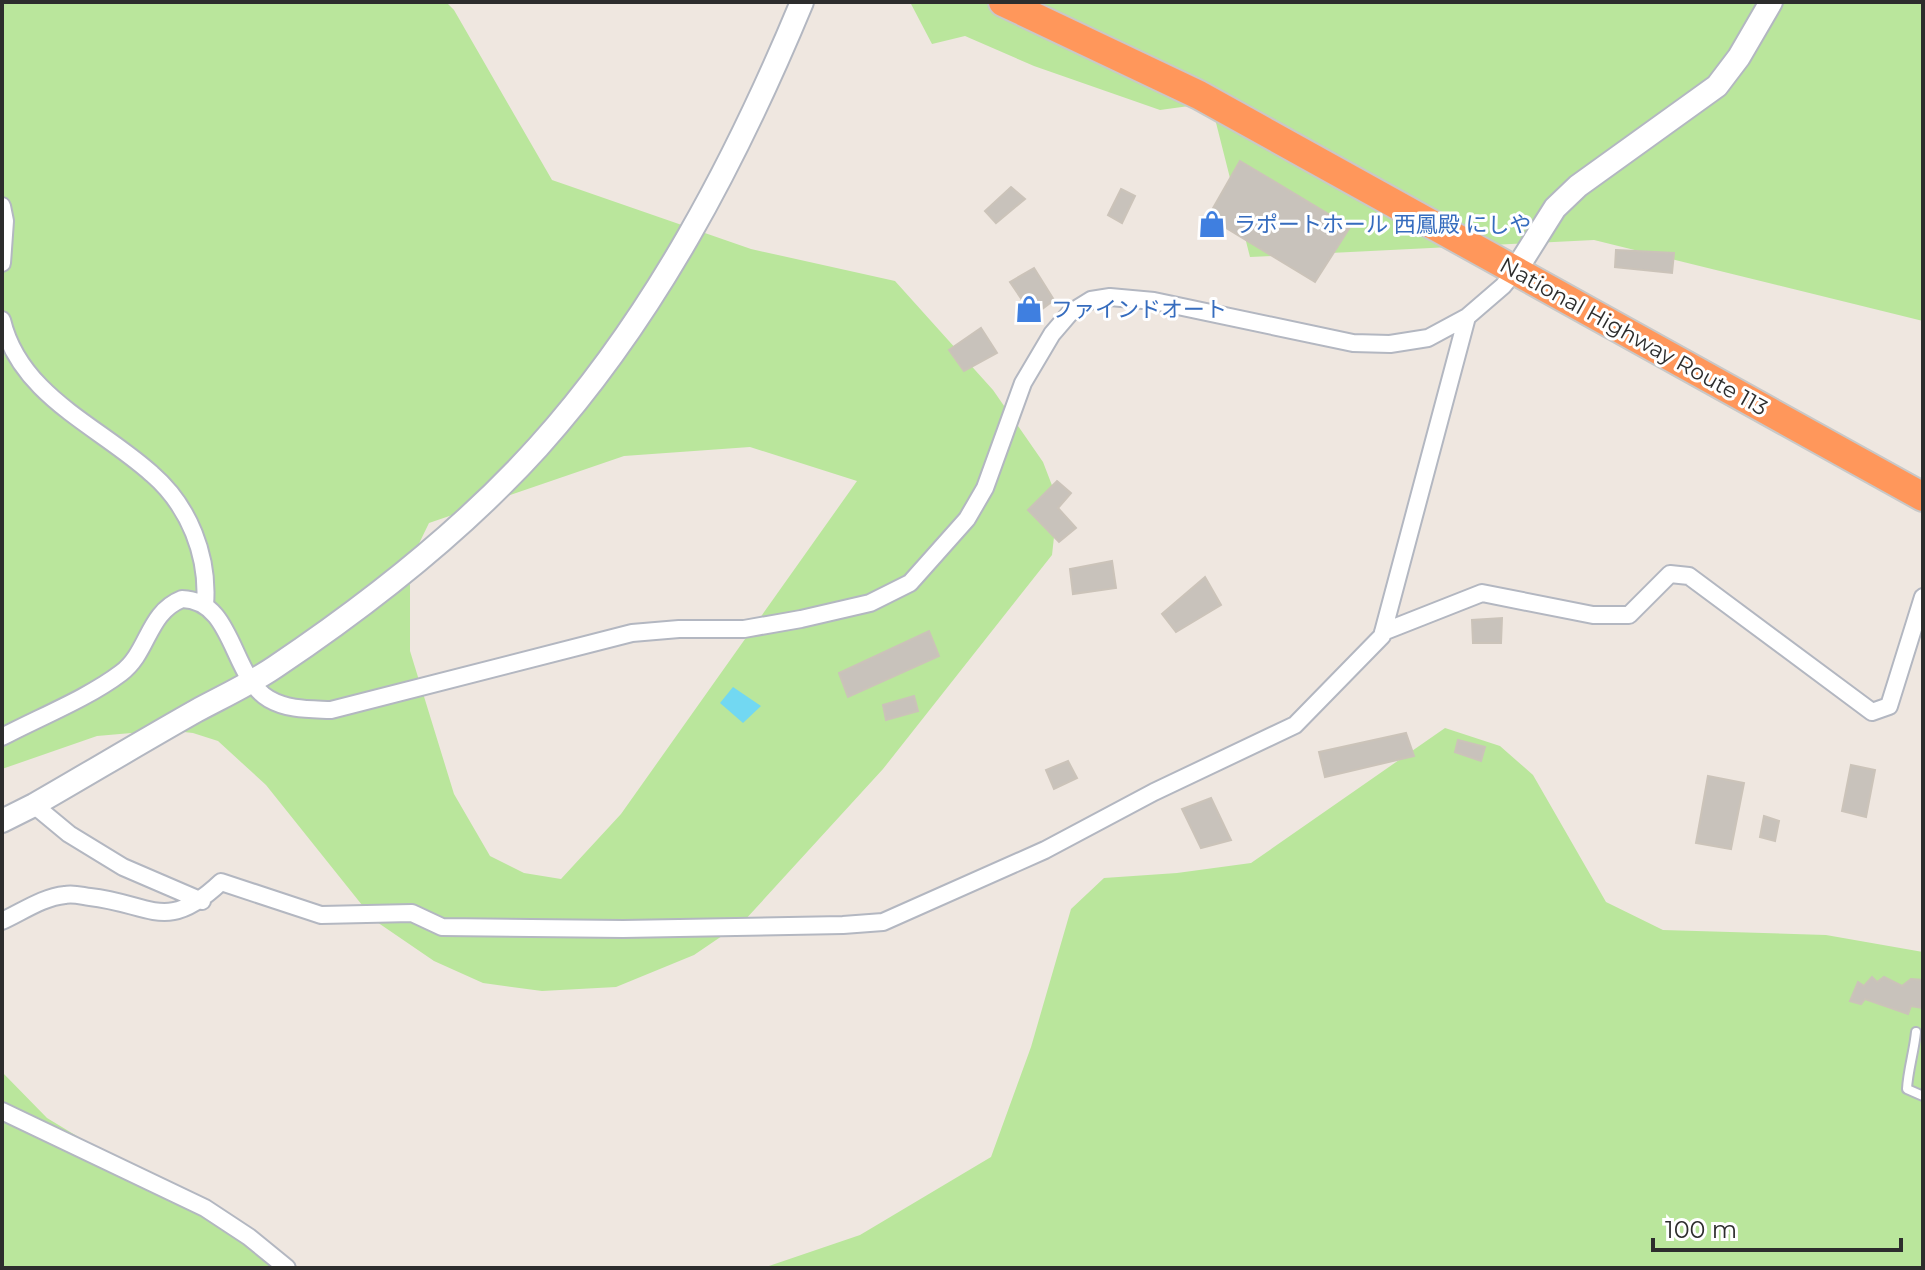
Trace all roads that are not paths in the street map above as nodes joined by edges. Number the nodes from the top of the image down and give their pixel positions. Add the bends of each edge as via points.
1 (802, 2) edge
2 (1003, 2) edge
3 (1771, 2) edge
4 (2, 206) edge
5 (2, 263) edge
6 (1516, 270) junction
7 (1467, 317) junction
8 (2, 320) edge
9 (1923, 497) edge
10 (1923, 597) edge
11 (205, 605) junction
12 (1383, 632) junction
13 (250, 681) junction
14 (2, 737) edge
15 (34, 805) junction
16 (2, 821) edge
17 (202, 901) junction
18 (2, 921) edge
19 (1916, 1032) dead end
20 (1923, 1096) edge
21 (2, 1111) edge
22 (287, 1268) edge

1 - 13 street via 678,257 616,351 539,447 470,517 359,606
2 - 6 highway, National Highway Route 113 via 1199,95
3 - 6 street via 1717,86 1578,186 1555,208
4 - 5 street
6 - 7 street
6 - 9 highway, National Highway Route 113
7 - 12 street
7 - 13 street via 1428,338 1353,343 1154,301 1091,300 1070,313 1052,334 1023,383 985,488 967,519 910,583 870,603 769,626 632,633 331,710 289,708 267,698
8 - 11 street via 16,353 61,408 153,474 173,499 202,554
10 - 12 street via 1889,706 1872,712 1689,576 1670,574 1629,615 1593,615 1482,593
11 - 13 street
11 - 14 street via 189,599 172,603 154,620 139,653 123,672
12 - 17 street via 1295,725 1045,850 883,922 623,929 442,927 412,913 321,915 221,882
13 - 15 street
15 - 16 street
15 - 17 street via 123,867
17 - 18 street via 178,913 156,912 67,894
19 - 20 lane via 1907,1089
21 - 22 street via 205,1208

